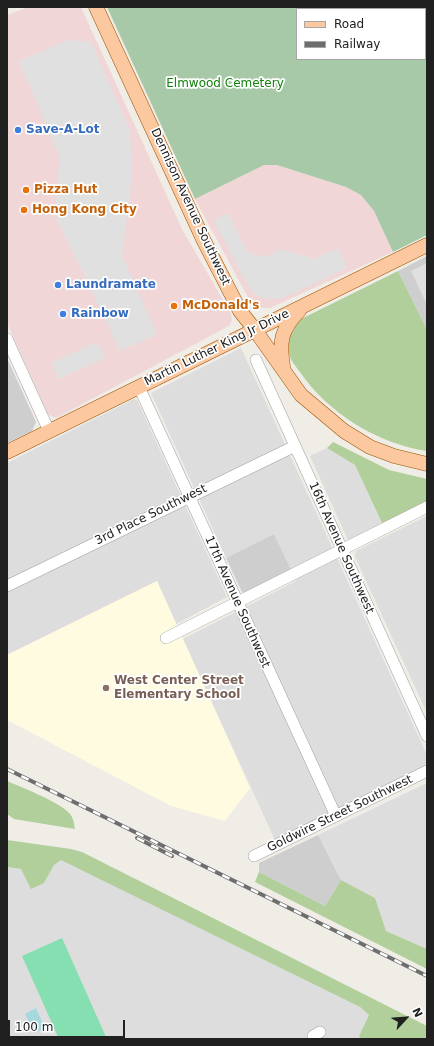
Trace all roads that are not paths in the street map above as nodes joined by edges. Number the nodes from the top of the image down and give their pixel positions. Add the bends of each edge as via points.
1 (96, 7) edge
2 (427, 245) edge
3 (305, 305) junction
4 (256, 330) junction
5 (7, 339) edge
6 (256, 360) dead end
7 (283, 369) junction
8 (138, 387) junction
9 (49, 431) junction
10 (295, 446) junction
11 (7, 452) edge
12 (427, 464) edge
13 (189, 496) junction
14 (427, 507) edge
15 (342, 550) junction
16 (7, 586) edge
17 (237, 601) junction
18 (166, 638) dead end
19 (427, 736) edge
20 (427, 771) edge
21 (336, 816) junction
22 (254, 856) dead end

1 - 4 main road, Dennison Avenue Southwest via 204,241 240,311
2 - 3 main road, Martin Luther King Jr Drive
3 - 4 main road, Martin Luther King Jr Drive
3 - 7 main road via 286,326 280,350
4 - 7 main road, Dennison Avenue Southwest
4 - 8 main road, Martin Luther King Jr Drive
5 - 9 street
6 - 10 street, 16th Avenue Southwest
7 - 12 main road, Dennison Avenue Southwest via 301,395 344,431 370,447
8 - 9 main road, Martin Luther King Jr Drive
8 - 13 street, 17th Avenue Southwest
9 - 11 main road, Martin Luther King Jr Drive
10 - 13 street, 3rd Place Southwest
10 - 15 street, 16th Avenue Southwest
13 - 16 street, 3rd Place Southwest
13 - 17 street, 17th Avenue Southwest
14 - 15 street
15 - 17 street
15 - 19 street, 16th Avenue Southwest
17 - 18 street
17 - 21 street, 17th Avenue Southwest
20 - 21 street, Goldwire Street Southwest
21 - 22 street, Goldwire Street Southwest

